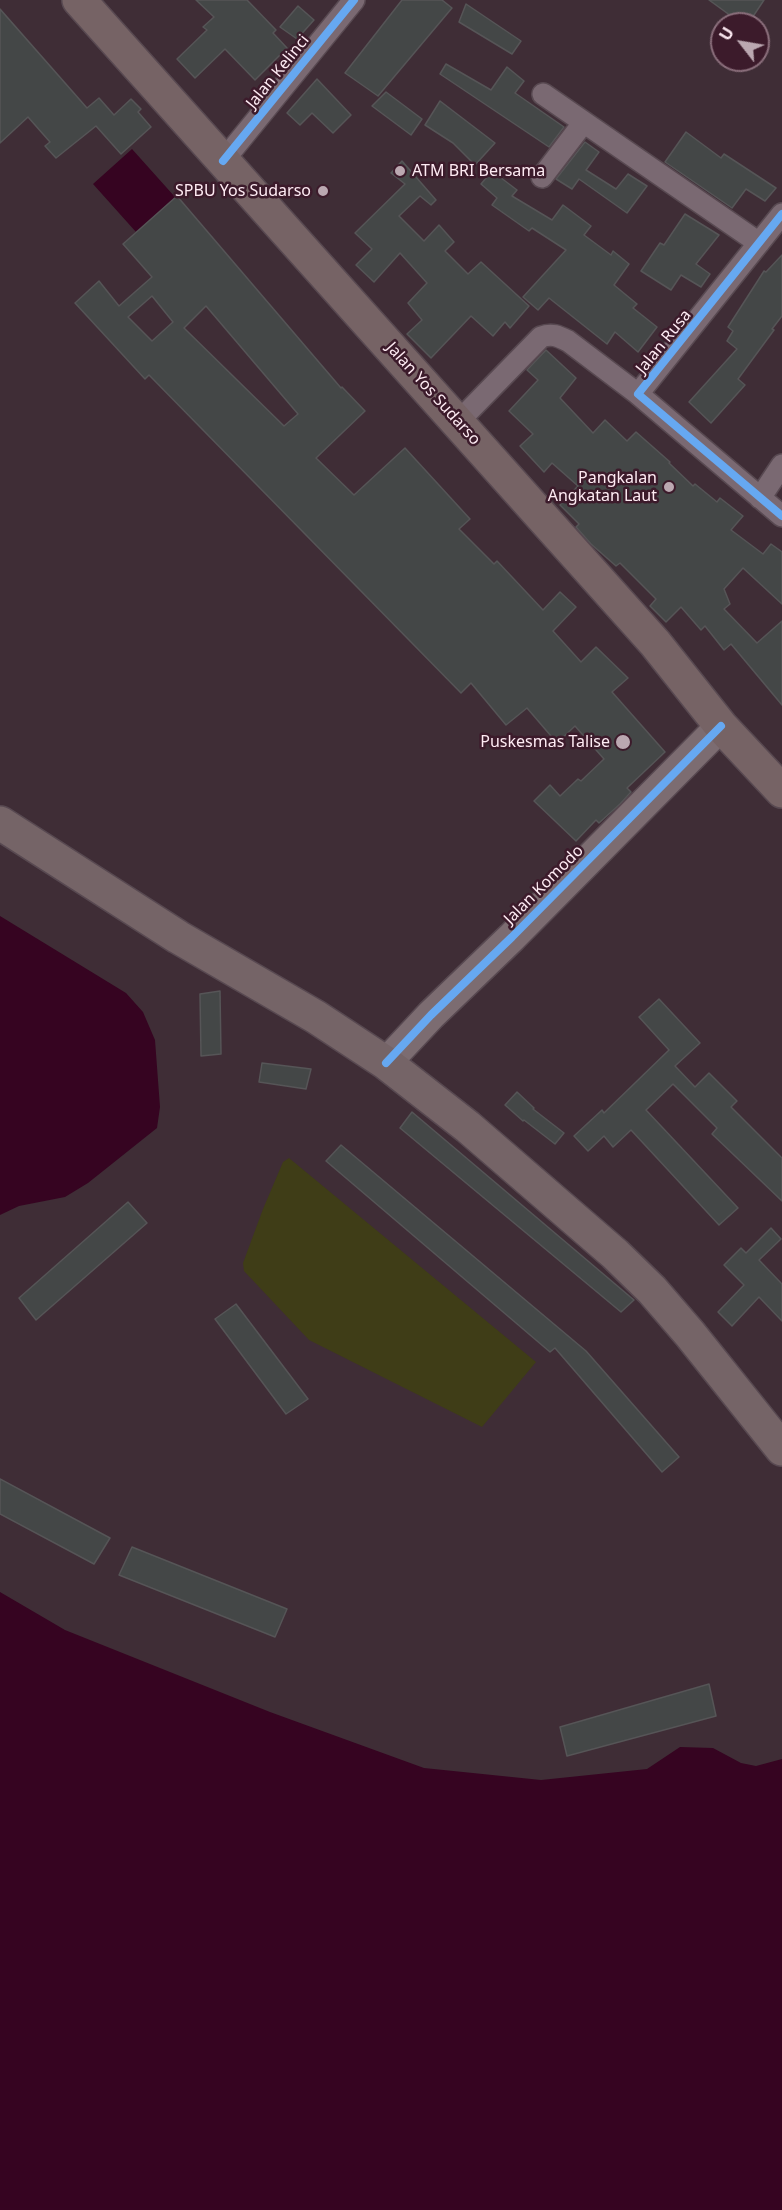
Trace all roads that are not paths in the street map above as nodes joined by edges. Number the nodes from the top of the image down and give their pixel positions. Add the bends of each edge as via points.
1 (79, 0) edge
2 (354, 0) edge
3 (543, 94) dead end
4 (584, 122) junction
5 (223, 161) junction
6 (542, 177) dead end
7 (782, 214) edge
8 (759, 243) junction
9 (638, 394) junction
10 (458, 422) junction
11 (782, 465) edge
12 (760, 498) junction
13 (782, 516) edge
14 (721, 726) junction
15 (782, 791) edge
16 (0, 823) edge
17 (386, 1063) junction
18 (782, 1449) edge

1 - 5 highway, Jalan Yos Sudarso
2 - 5 street, Jalan Kelinci
3 - 4 street
4 - 6 street
4 - 8 street
5 - 10 highway, Jalan Yos Sudarso
7 - 8 street, Jalan Rusa
8 - 9 street, Jalan Rusa
9 - 10 street via 568,341 547,335
9 - 12 street, Jalan Rusa
10 - 14 highway, Jalan Yos Sudarso via 655,643
11 - 12 street
12 - 13 street, Jalan Rusa
14 - 15 highway, Jalan Yos Sudarso
14 - 17 street, Jalan Komodo
16 - 17 main road
17 - 18 main road via 468,1127 652,1290

